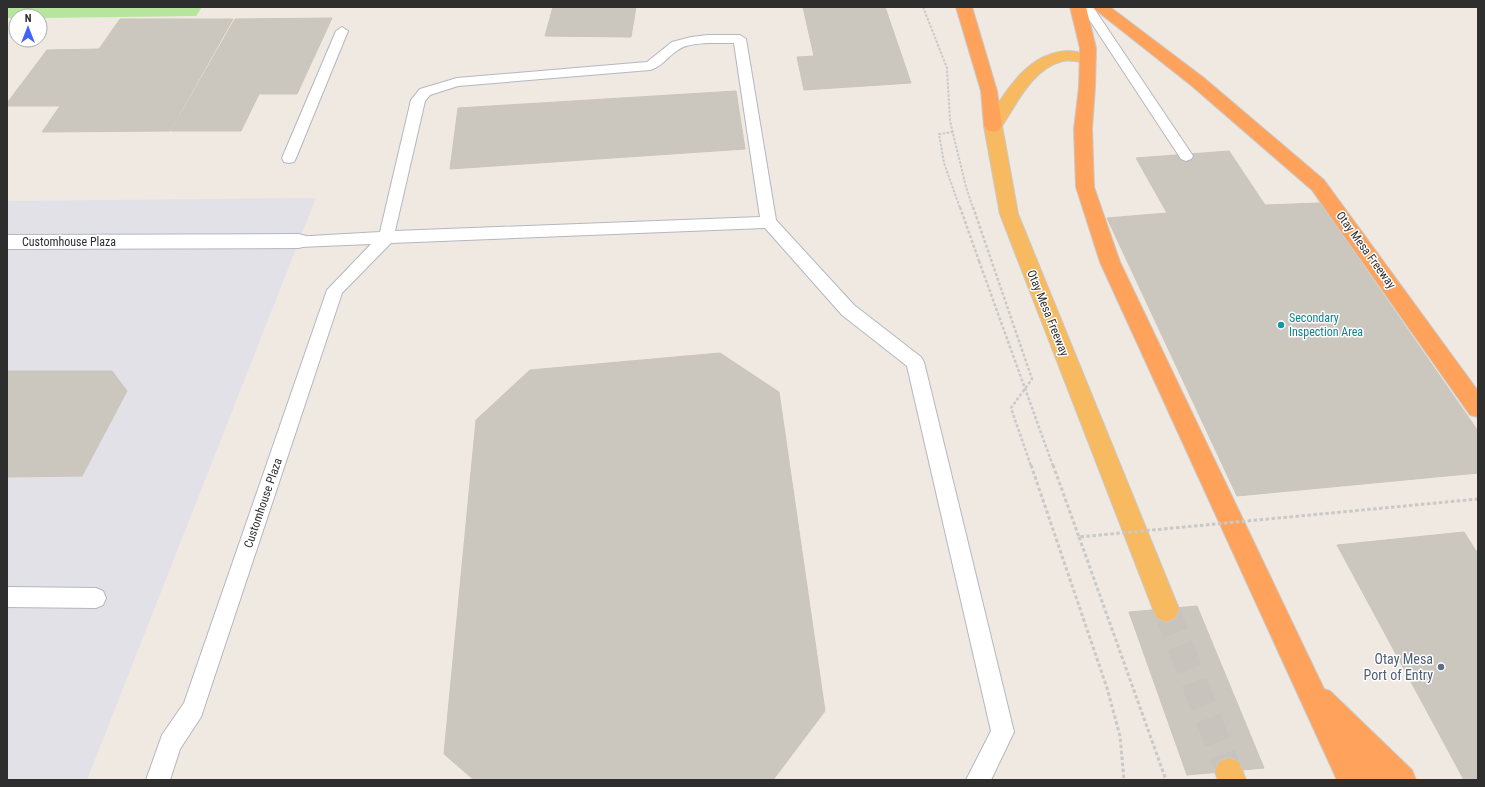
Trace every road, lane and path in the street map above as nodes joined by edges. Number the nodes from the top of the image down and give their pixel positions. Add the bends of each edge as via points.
1 (923, 7) edge
2 (964, 7) edge
3 (1078, 7) edge
4 (1087, 7) edge
5 (1100, 7) edge
6 (342, 31) dead end
7 (1088, 58) junction
8 (993, 126) junction
9 (953, 132) junction
10 (1186, 156) dead end
11 (289, 158) dead end
12 (768, 222) junction
13 (386, 238) junction
14 (299, 241) joint
15 (7, 242) edge
16 (1478, 408) edge
17 (1478, 498) edge
18 (1079, 537) junction
19 (7, 597) edge
20 (96, 598) dead end
21 (1166, 609) tunnel mouth
22 (1311, 692) junction
23 (158, 780) edge
24 (978, 780) edge
25 (1124, 780) edge
26 (1166, 780) edge
27 (1337, 780) edge
28 (1352, 780) edge
29 (1363, 780) edge
30 (1376, 780) edge
31 (1389, 780) edge
32 (1402, 780) edge

1 - 9 path via 947,68
2 - 8 highway, Otay Mesa Freeway via 989,91
3 - 7 highway
4 - 10 lane
5 - 16 highway, Otay Mesa Freeway via 1198,82 1318,184
6 - 11 lane
7 - 8 highway via 1060,57 1041,64 1024,81
7 - 22 highway via 1083,129 1085,186 1110,262
8 - 21 highway, Otay Mesa Freeway via 1008,214
9 - 18 path, bridge via 939,134 944,163
9 - 25 path via 966,187 1032,379 1011,408 1107,688 1120,736
12 - 13 lane
12 - 13 lane via 740,39 697,40 676,45 658,63 650,66 458,82 425,92 418,100
12 - 24 lane via 848,310 916,362 1003,732
13 - 14 lane
13 - 23 lane, Customhouse Plaza via 335,290 193,709 170,743
14 - 15 street, Customhouse Plaza
17 - 18 path, bridge
18 - 26 path
19 - 20 lane
22 - 27 highway
22 - 28 highway
22 - 29 highway
22 - 30 highway
22 - 31 highway
22 - 32 highway

